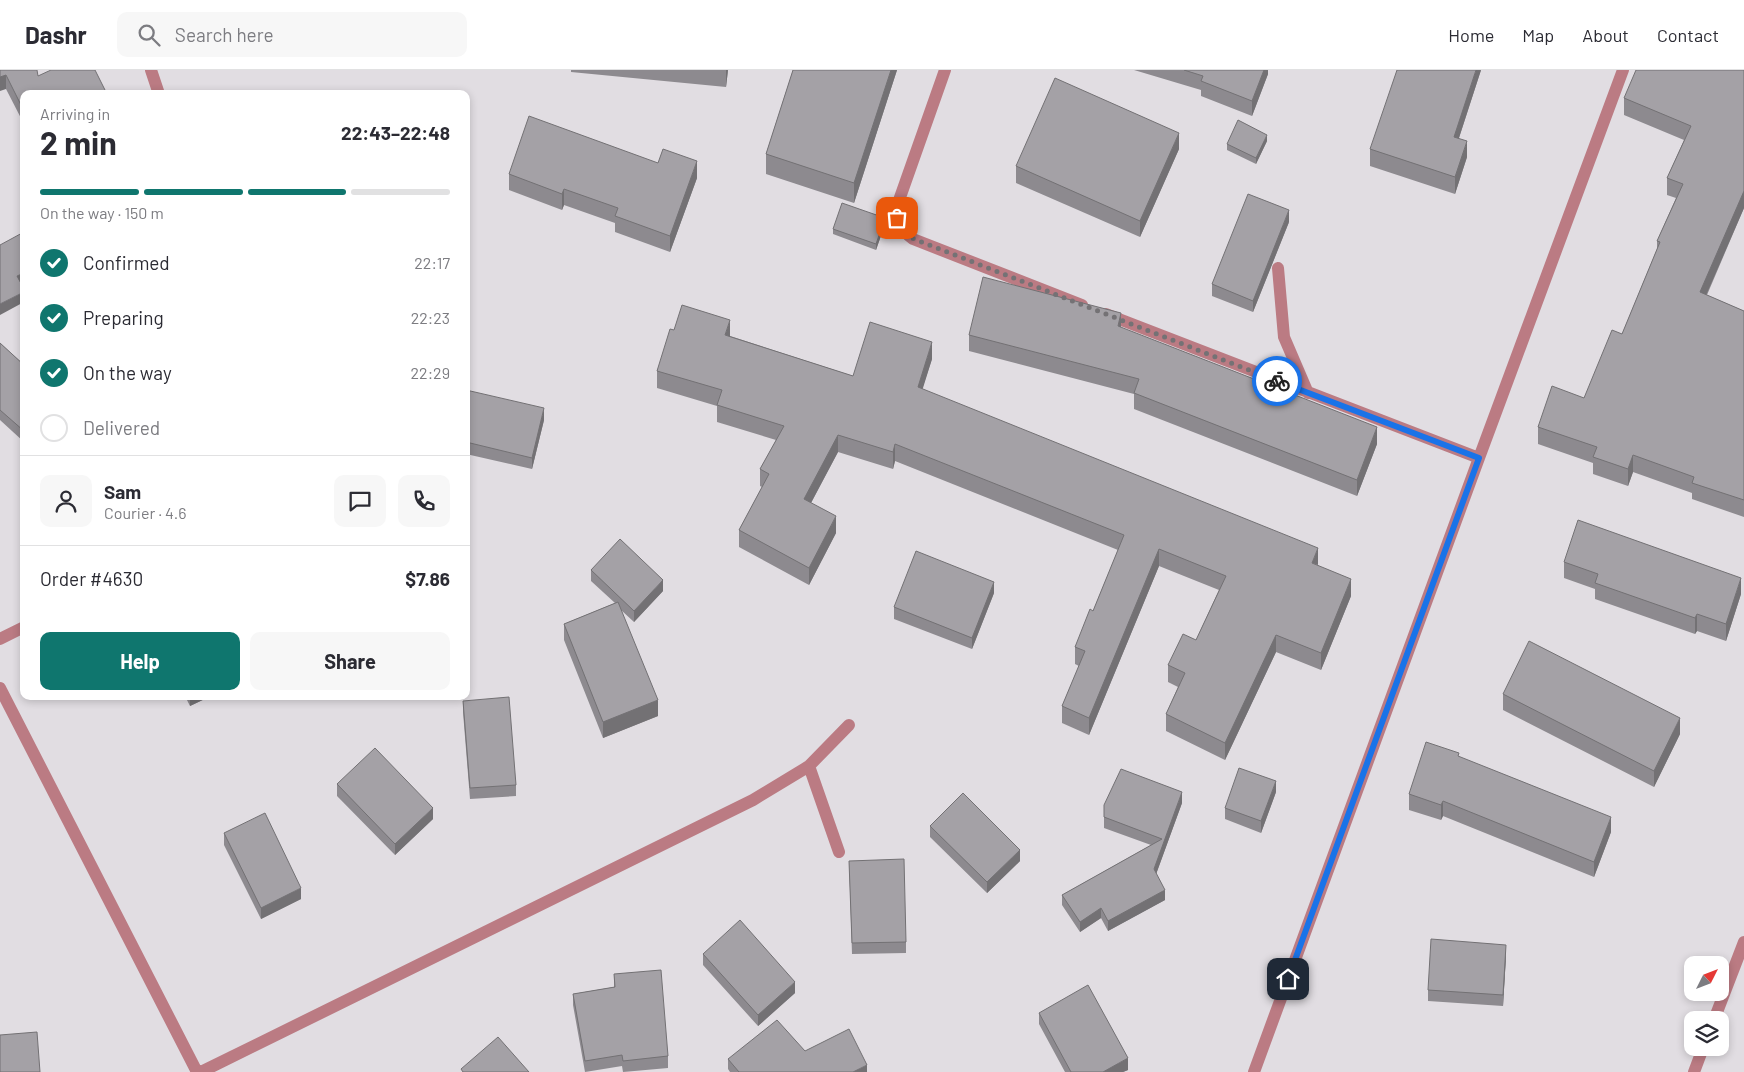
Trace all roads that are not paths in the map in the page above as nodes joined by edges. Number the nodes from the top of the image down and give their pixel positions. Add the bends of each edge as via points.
1 (151, 70) edge
2 (945, 70) edge
3 (1623, 70) edge
4 (158, 90) edge
5 (1278, 268) dead end
6 (1308, 393) junction
7 (1479, 458) junction
8 (20, 629) edge
9 (0, 639) edge
10 (0, 688) edge
11 (849, 726) dead end
12 (809, 766) junction
13 (838, 852) dead end
14 (1744, 942) edge
15 (1717, 1011) edge
16 (1700, 1056) edge
17 (197, 1072) edge
18 (201, 1072) edge
19 (1254, 1072) edge
20 (1694, 1072) edge

1 - 4 street
2 - 6 street via 897,206 897,218 903,231 914,239
3 - 7 street
5 - 6 street via 1284,337
6 - 7 street
7 - 19 street
8 - 9 street
10 - 17 street
11 - 12 street
12 - 13 street
12 - 18 street via 753,800
14 - 15 street
16 - 20 street

